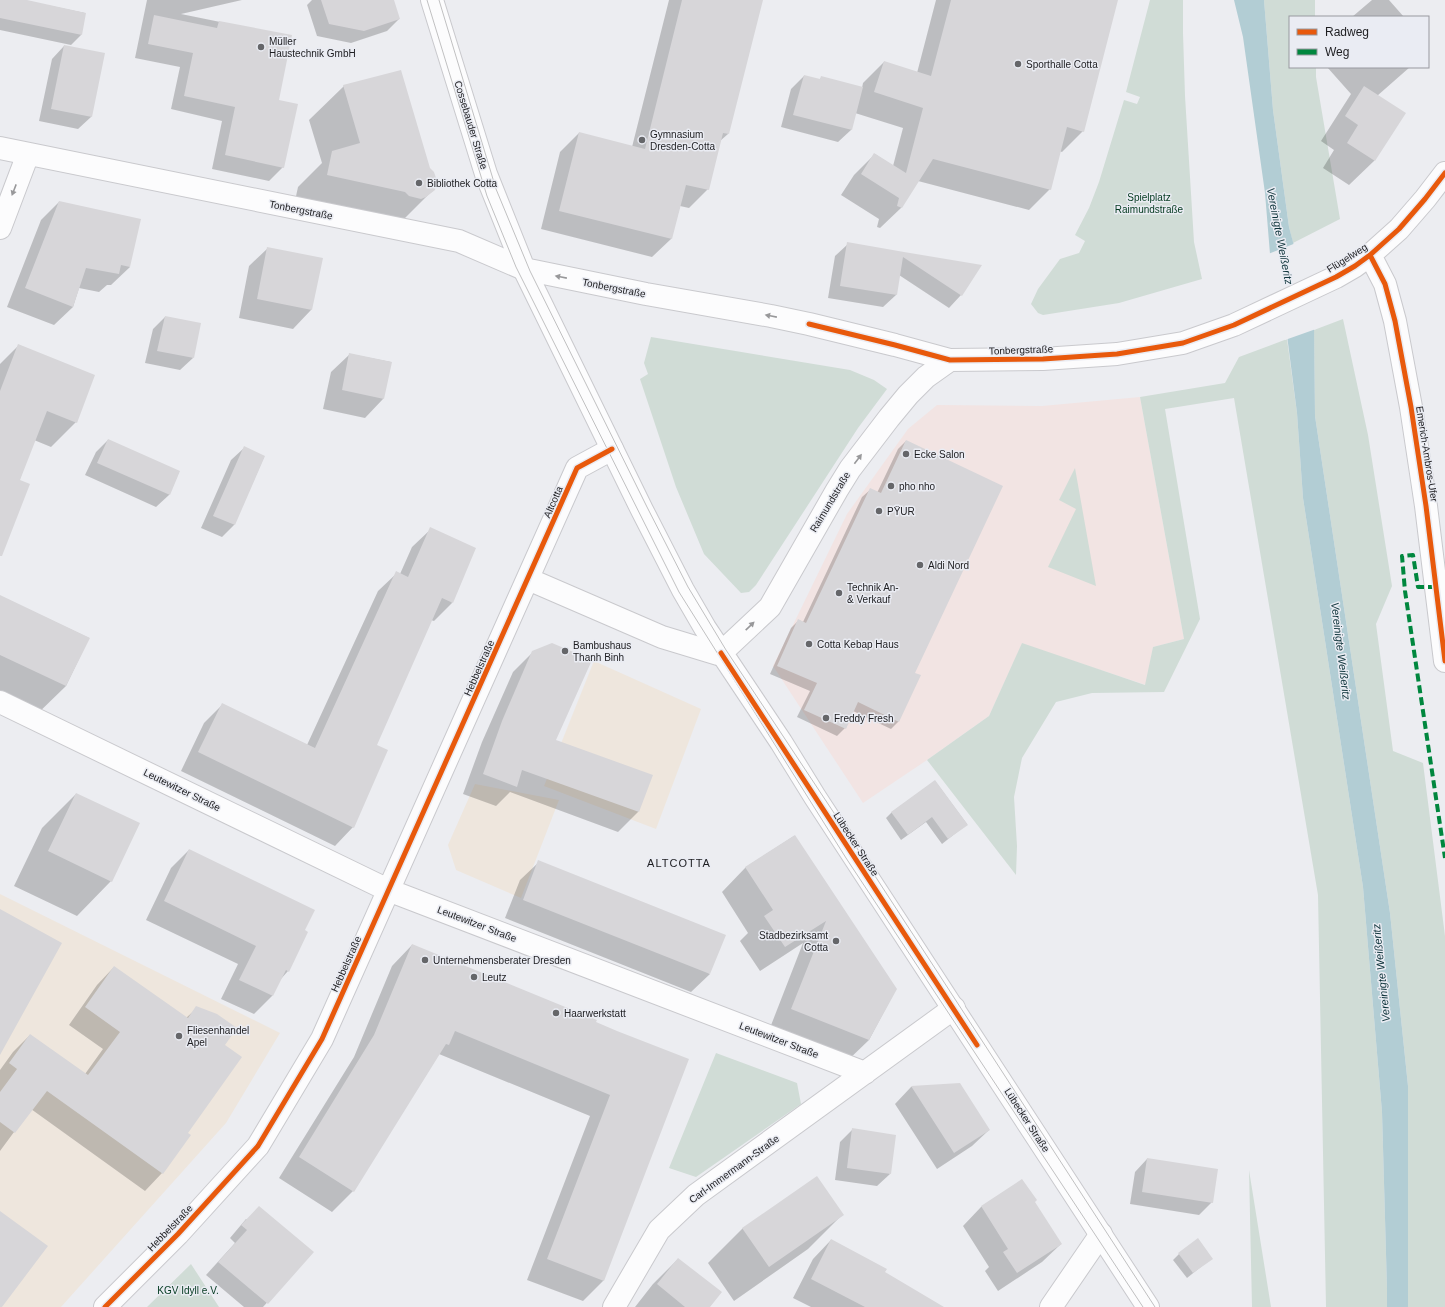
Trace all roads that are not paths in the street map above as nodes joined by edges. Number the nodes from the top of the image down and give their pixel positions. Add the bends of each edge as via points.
1 (432, 0) edge
2 (0, 148) edge
3 (28, 154) junction
4 (1445, 173) edge
5 (0, 228) edge
6 (1370, 255) junction
7 (524, 269) junction
8 (1234, 325) joint
9 (950, 360) junction
10 (612, 449) junction
11 (528, 579) junction
12 (721, 653) junction
13 (1445, 661) edge
14 (0, 702) edge
15 (388, 890) junction
16 (954, 1008) junction
17 (865, 1073) junction
18 (1101, 1234) junction
19 (105, 1307) edge
20 (614, 1307) edge
21 (1051, 1307) edge
22 (1148, 1307) edge

1 - 7 street, Cossebauder Straße via 486,174
2 - 3 street, Tonbergstraße
3 -> 5 street
3 - 7 street, Tonbergstraße via 459,241
4 - 6 street, Flügelweg via 1399,229
6 - 8 street, Flügelweg via 1336,277
6 - 13 street, Emerich-Ambros-Ufer via 1385,284 1399,342 1426,506
9 -> 7 street, Tonbergstraße via 809,324
7 - 10 street
8 - 9 street, Tonbergstraße via 1184,343 1117,354 1037,360
12 -> 9 street, Raimundstraße via 770,607 850,469 889,418 926,377
10 - 11 street, Altcotta via 577,468
10 - 12 street via 683,590
11 - 12 street via 662,637
11 - 15 street, Hebbelstraße
12 - 16 street, Lübecker Straße
14 - 15 street, Leutewitzer Straße
15 - 17 street, Leutewitzer Straße
15 - 19 street, Hebbelstraße via 322,1039 258,1146 178,1234
16 - 17 street
16 - 18 street, Lübecker Straße
17 - 20 street, Carl-Immermann-Straße via 696,1195 659,1230
18 - 21 street
18 - 22 street, Lübecker Straße

